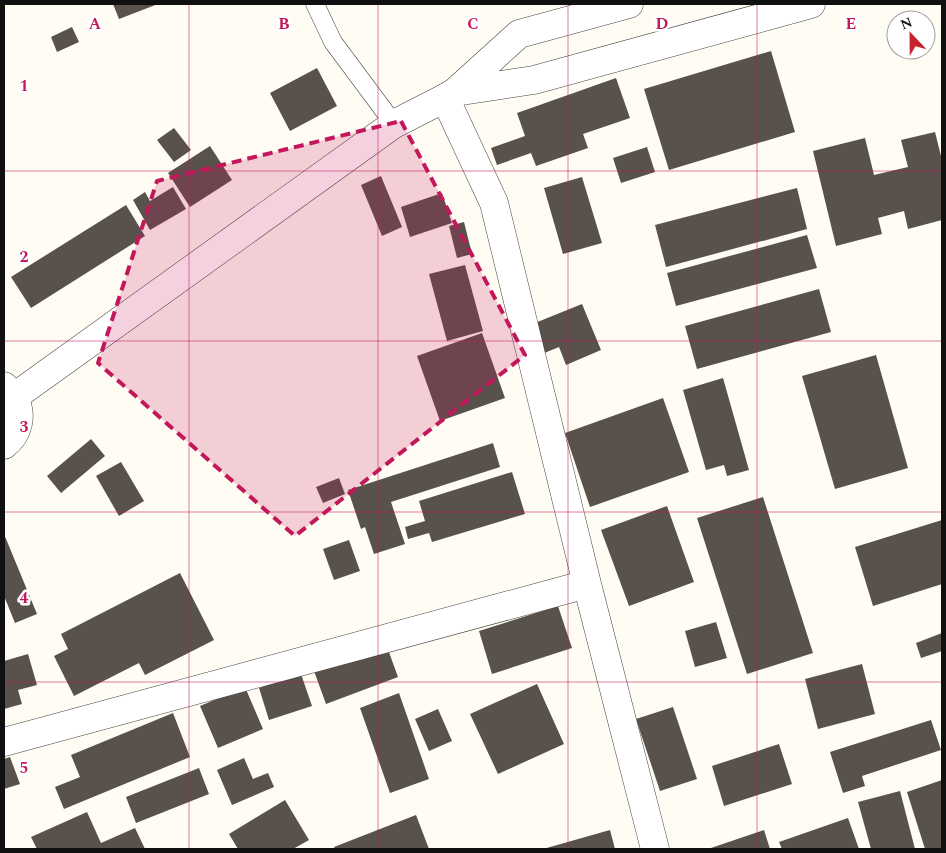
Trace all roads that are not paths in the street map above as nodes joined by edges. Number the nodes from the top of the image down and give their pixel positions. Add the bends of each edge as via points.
1 (315, 4) edge
2 (629, 4) edge
3 (806, 4) edge
4 (450, 95) junction
5 (394, 124) junction
6 (9, 392) edge
7 (4, 445) edge
8 (587, 584) junction
9 (4, 742) edge
10 (655, 849) edge

1 - 5 lane via 333,42
2 - 4 street via 519,34
3 - 4 street via 534,80
4 - 5 street
4 - 8 street via 494,203
5 - 6 street
6 - 7 street via 18,408 19,420 16,432
8 - 9 street
8 - 10 street

